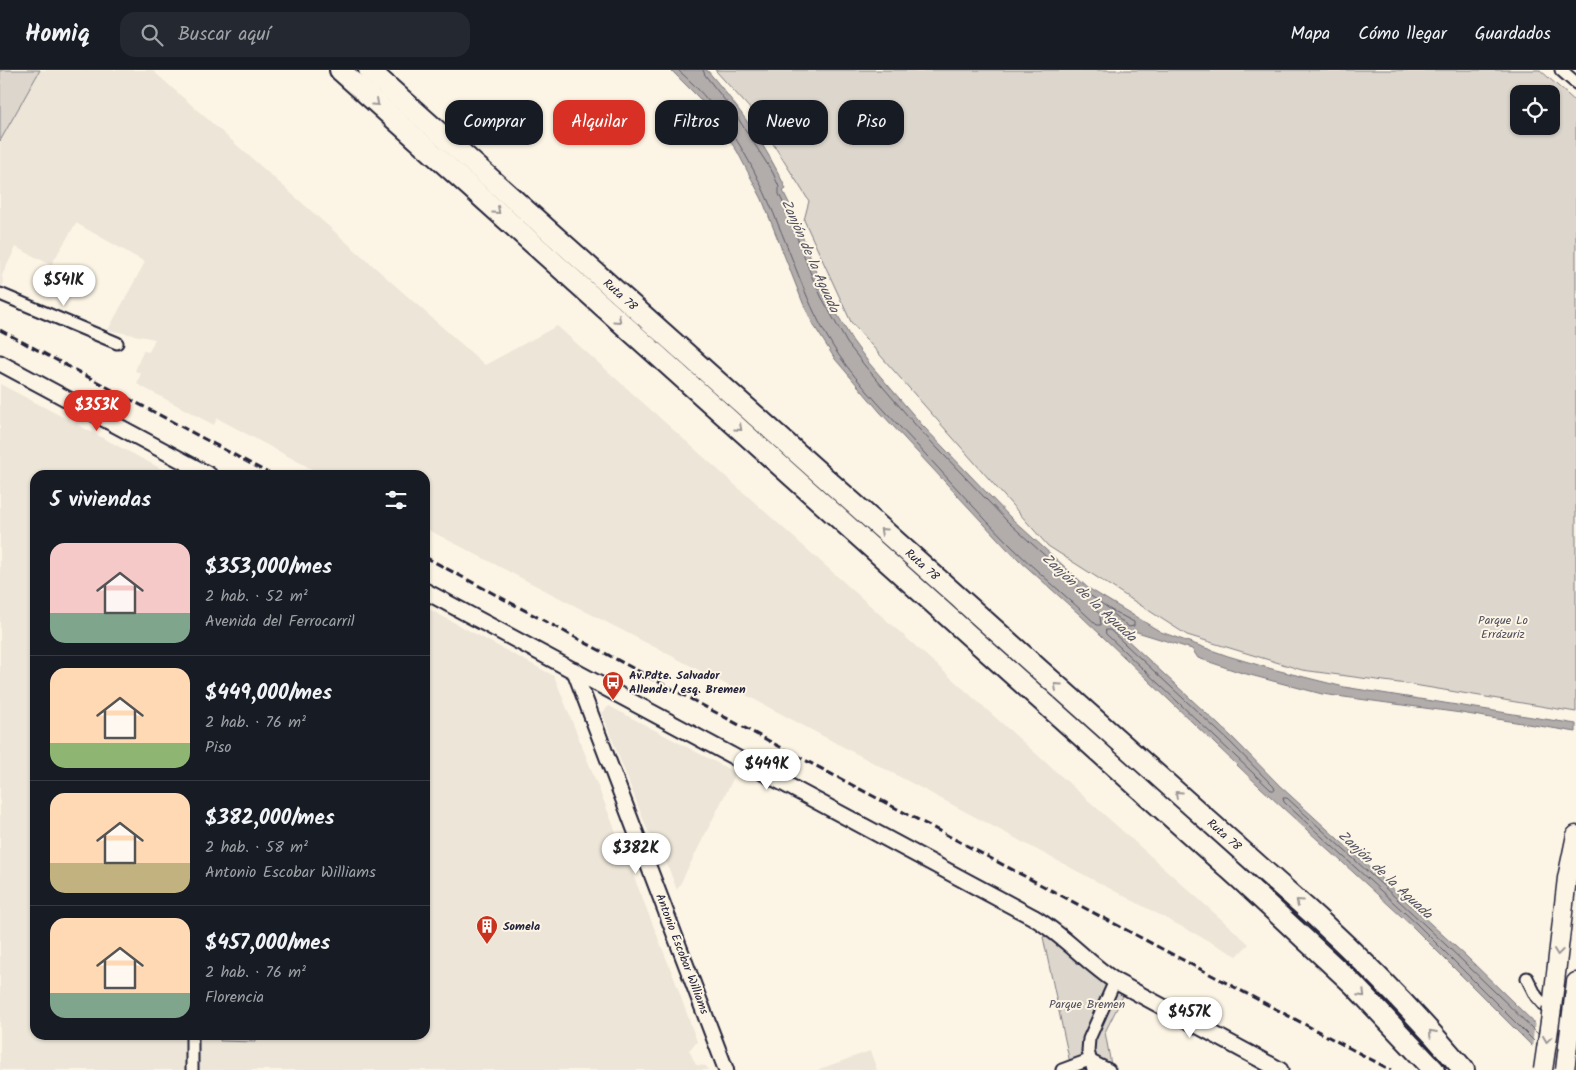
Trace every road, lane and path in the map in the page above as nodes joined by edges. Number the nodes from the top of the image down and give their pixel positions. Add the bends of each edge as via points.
1 (340, 70) edge
2 (369, 70) edge
3 (0, 294) edge
4 (117, 344) dead end
5 (0, 363) edge
6 (200, 470) edge
7 (430, 594) edge
8 (574, 670) junction
9 (1576, 835) edge
10 (1527, 978) dead end
11 (1115, 981) junction
12 (1576, 982) edge
13 (1573, 1035) edge
14 (192, 1040) edge
15 (1091, 1065) edge
16 (192, 1070) edge
17 (726, 1070) edge
18 (1062, 1070) edge
19 (1110, 1070) edge
20 (1280, 1070) edge
21 (1434, 1070) edge
22 (1464, 1070) edge
23 (1543, 1070) edge
24 (1565, 1070) edge

1 -> 21 highway, Ruta 78 via 1244,883 1354,985
22 -> 2 highway, Ruta 78 via 1405,1004 1316,917
3 - 4 street
5 - 6 main road
7 - 8 main road
8 - 11 main road via 1038,920 1063,936 1095,967
8 - 17 street, Antonio Escobar Williams
9 -> 23 main road, bridge via 1567,878
10 - 13 street via 1536,996
11 - 15 street via 1090,1036
11 - 20 main road
12 - 13 main road
13 - 24 main road, bridge
14 - 16 street
15 - 18 street
15 - 19 street

